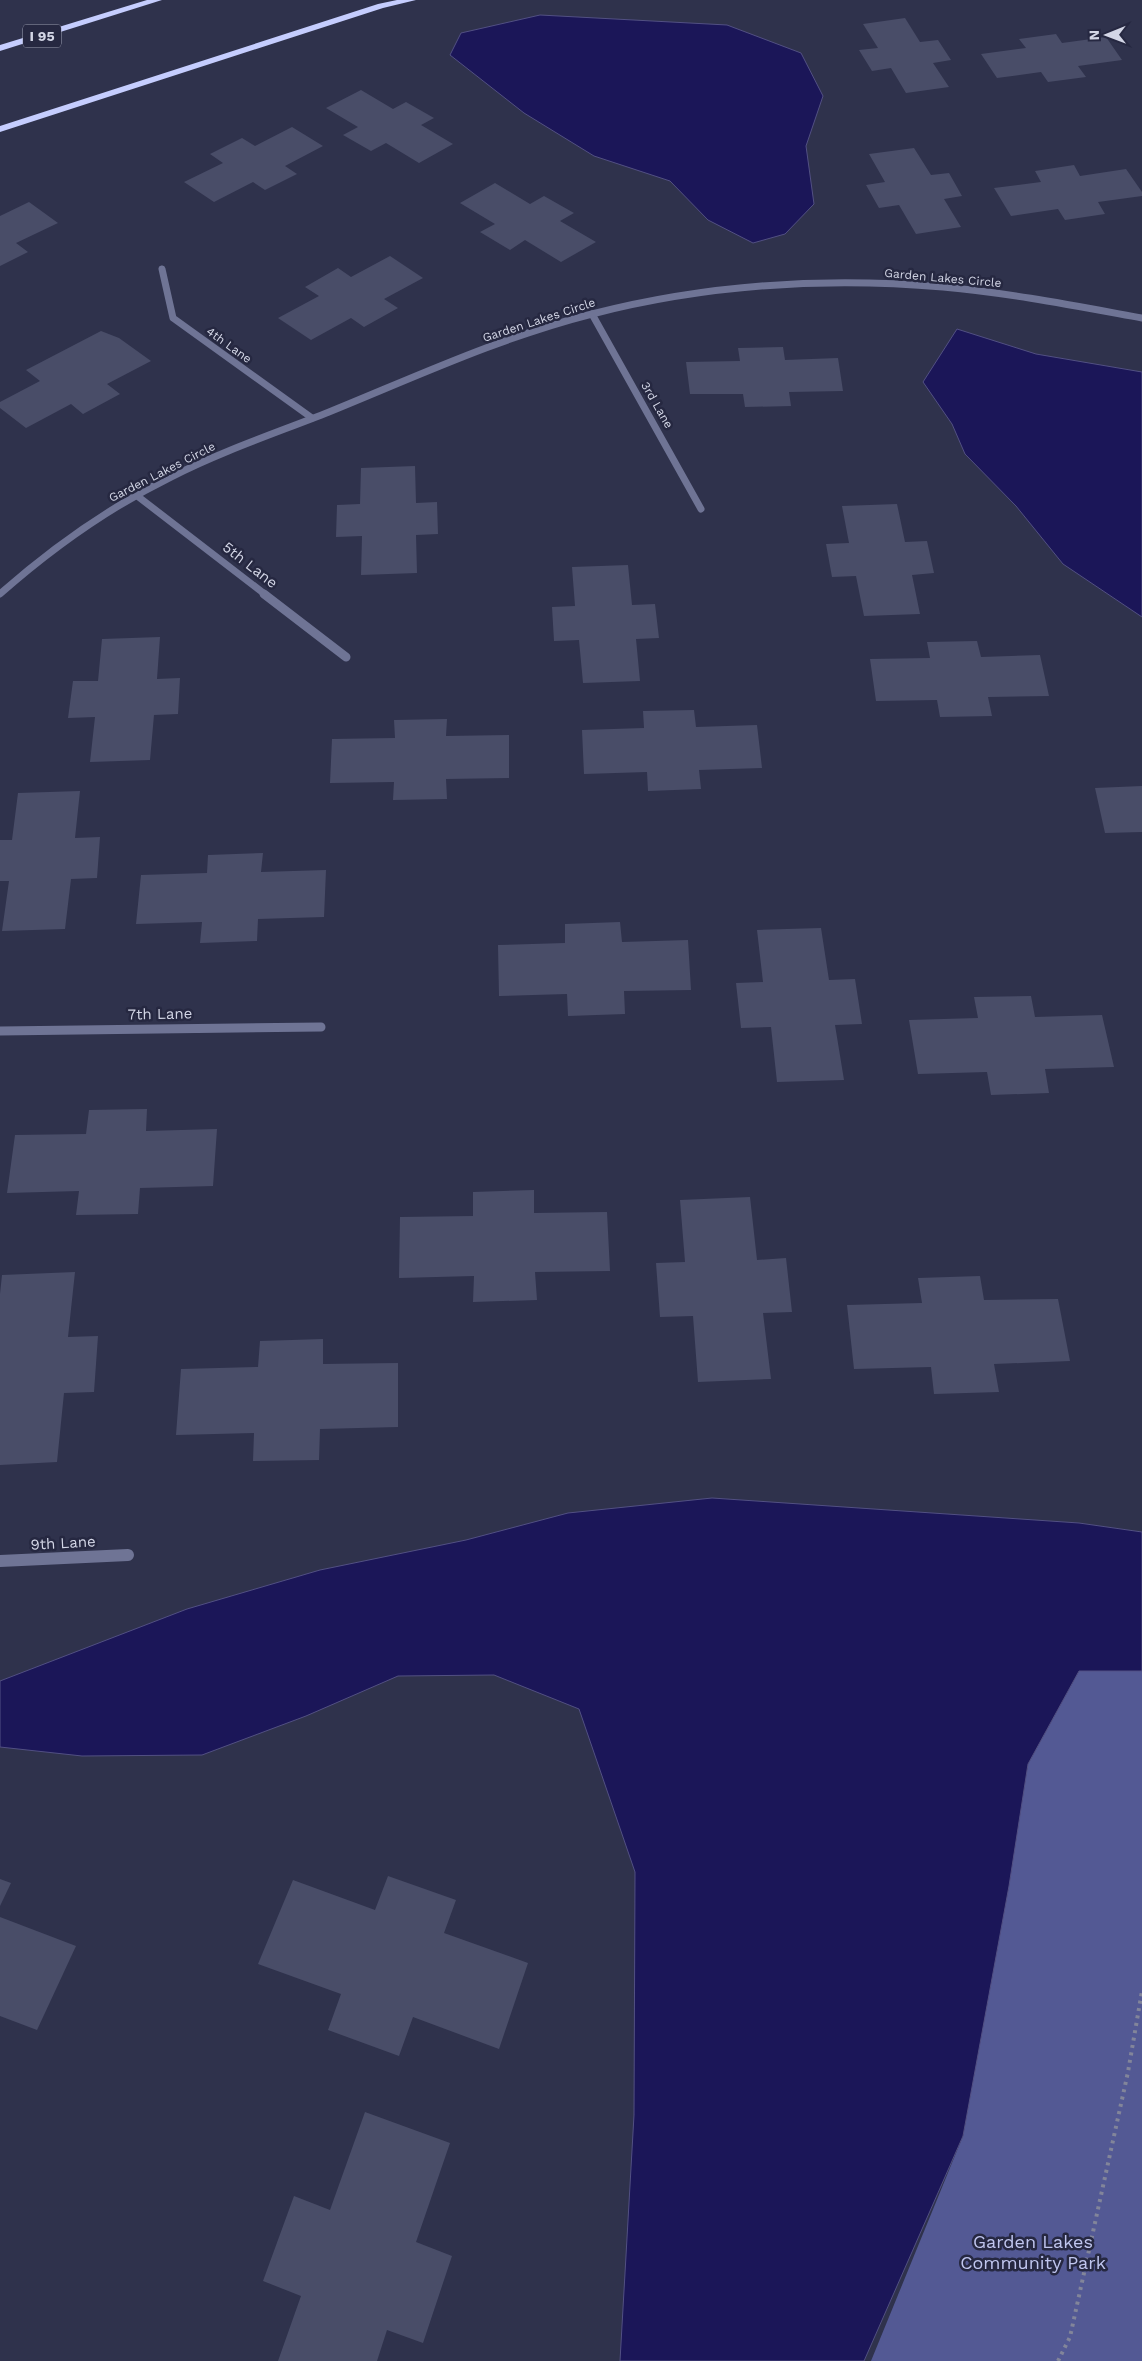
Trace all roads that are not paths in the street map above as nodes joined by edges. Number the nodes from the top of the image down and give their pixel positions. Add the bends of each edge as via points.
1 (157, 0) edge
2 (411, 0) edge
3 (0, 48) edge
4 (0, 129) edge
5 (162, 269) dead end
6 (592, 314) junction
7 (1142, 318) edge
8 (312, 418) junction
9 (136, 495) junction
10 (701, 509) dead end
11 (0, 594) edge
12 (346, 657) dead end
13 (321, 1027) dead end
14 (0, 1031) edge
15 (128, 1555) dead end
16 (0, 1561) edge

1 - 3 highway, I 95
2 - 4 highway via 381,6
5 - 8 street, 4th Lane via 173,318
6 - 7 street, Garden Lakes Circle via 672,297 736,289 839,283 914,285 1000,294
6 - 8 street, Garden Lakes Circle via 514,338
6 - 10 street, 3rd Lane
8 - 9 street, Garden Lakes Circle via 197,465
9 - 11 street, Garden Lakes Circle via 81,529
9 - 12 street, 5th Lane
13 - 14 street, 7th Lane
15 - 16 street, 9th Lane

